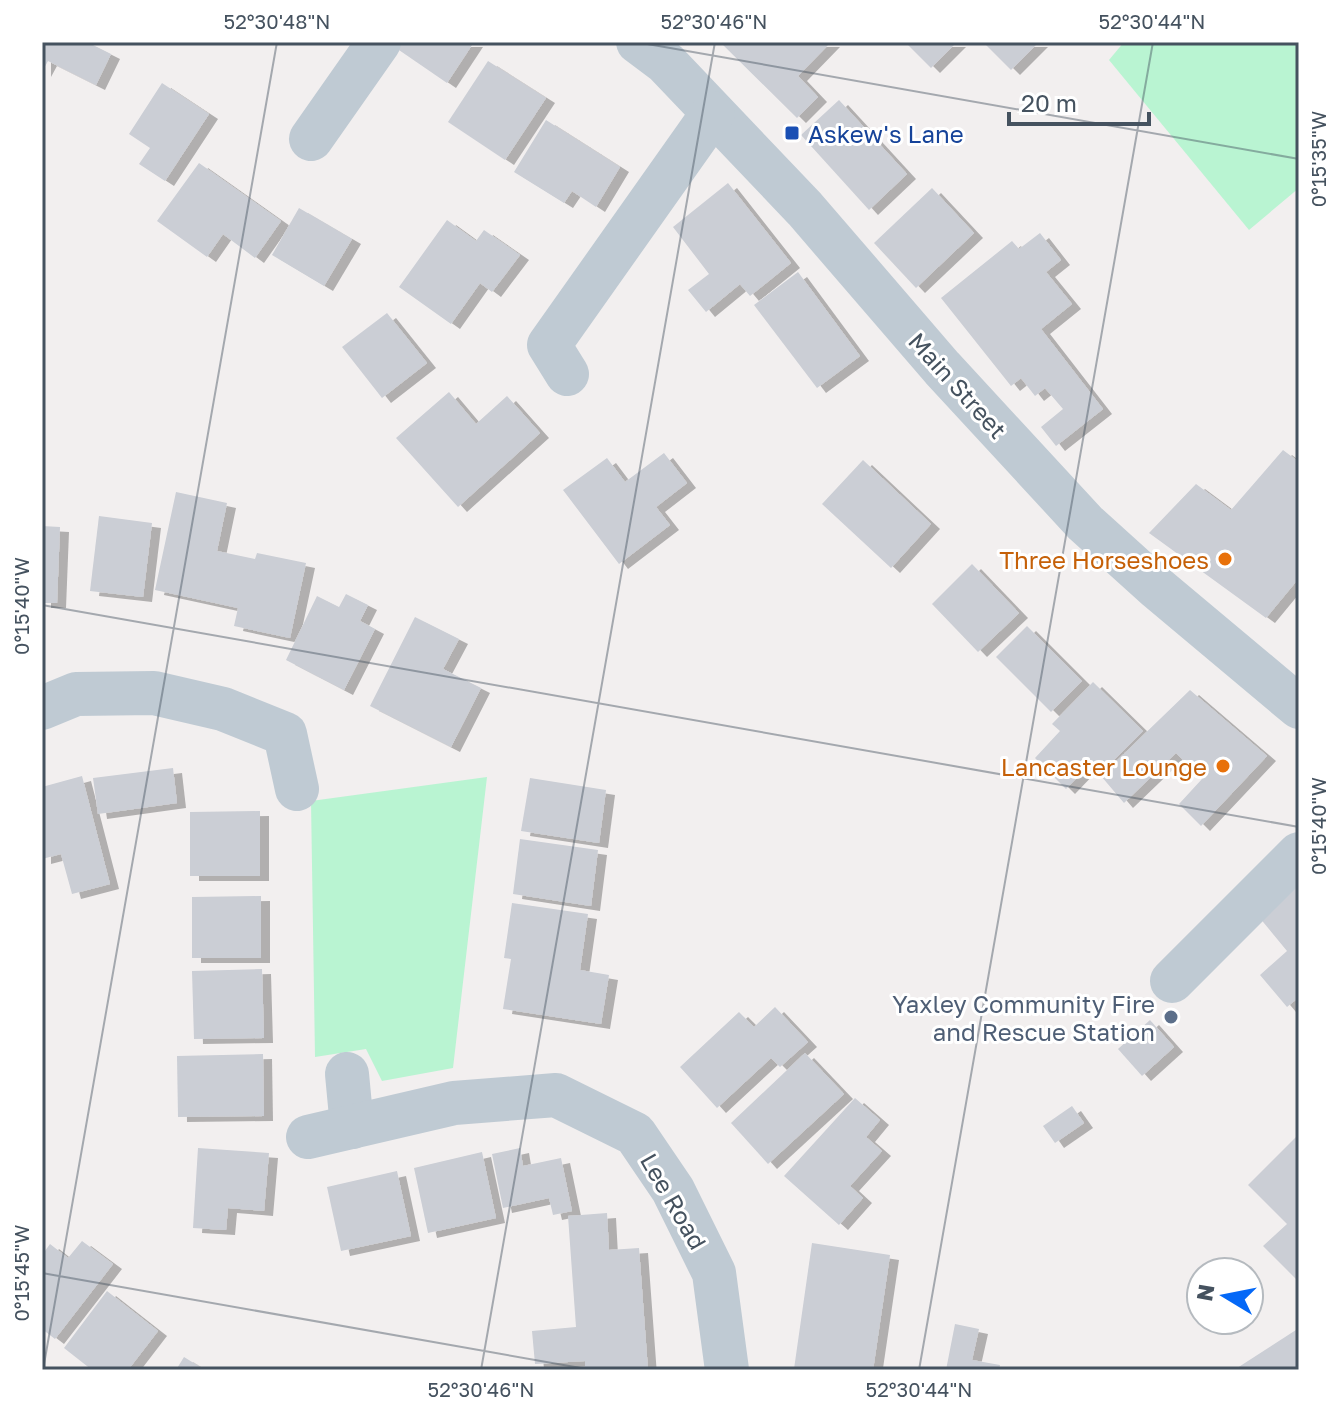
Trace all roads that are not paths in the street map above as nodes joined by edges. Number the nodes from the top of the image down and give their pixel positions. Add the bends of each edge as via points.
1 (379, 42) edge
2 (662, 49) edge
3 (713, 113) junction
4 (311, 139) dead end
5 (567, 374) dead end
6 (1299, 707) edge
7 (42, 708) edge
8 (297, 789) dead end
9 (1299, 854) edge
10 (1172, 981) dead end
11 (347, 1074) dead end
12 (352, 1127) junction
13 (308, 1137) dead end
14 (727, 1370) edge

1 - 4 street
2 - 3 street, Main Street
3 - 5 street via 549,345
3 - 6 street, Main Street via 1085,523
7 - 8 street via 76,694 154,693 223,709 285,734
9 - 10 street
11 - 12 street
12 - 13 street, Lee Road
12 - 14 street, Lee Road via 454,1103 556,1095 635,1134 673,1190 714,1273

